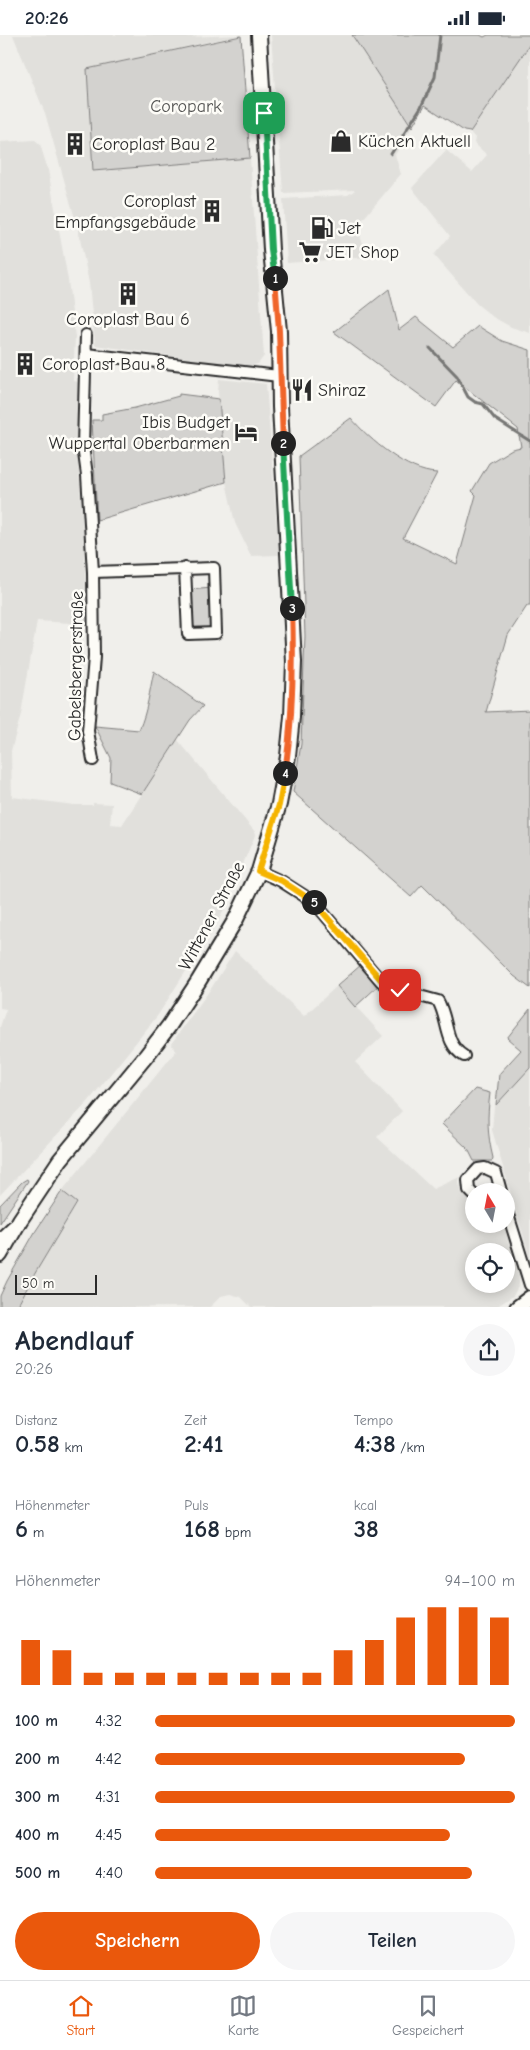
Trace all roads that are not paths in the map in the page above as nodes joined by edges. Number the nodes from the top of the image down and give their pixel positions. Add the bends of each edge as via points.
1 (259, 35) edge
2 (86, 335) dead end
3 (86, 354) junction
4 (279, 377) junction
5 (186, 568) junction
6 (93, 571) junction
7 (93, 760) dead end
8 (258, 871) junction
9 (464, 1056) dead end
10 (468, 1183) edge
11 (499, 1183) edge
12 (20, 1220) junction
13 (514, 1233) edge
14 (0, 1238) edge
15 (0, 1255) edge
16 (530, 1285) edge
17 (530, 1298) edge
18 (517, 1307) edge

1 - 4 main road, Wittener Straße via 271,250 279,331
2 - 3 street, Gabelsbergerstraße
3 - 4 street
3 - 6 street, Gabelsbergerstraße via 83,446
4 - 8 main road, Wittener Straße via 294,662 292,717 279,805
5 - 5 street via 214,568 216,633 188,634
5 - 6 street
6 - 7 street, Gabelsbergerstraße via 94,657 88,731
8 - 9 street via 282,881 314,902 390,988 438,1001 451,1044
8 - 12 main road, Wittener Straße via 236,919 169,1026 60,1160
10 - 11 street via 478,1169 485,1168 496,1173
12 - 14 street, Wittener Straße
12 - 15 main road, Wittener Straße
13 - 16 street
17 - 18 main road

